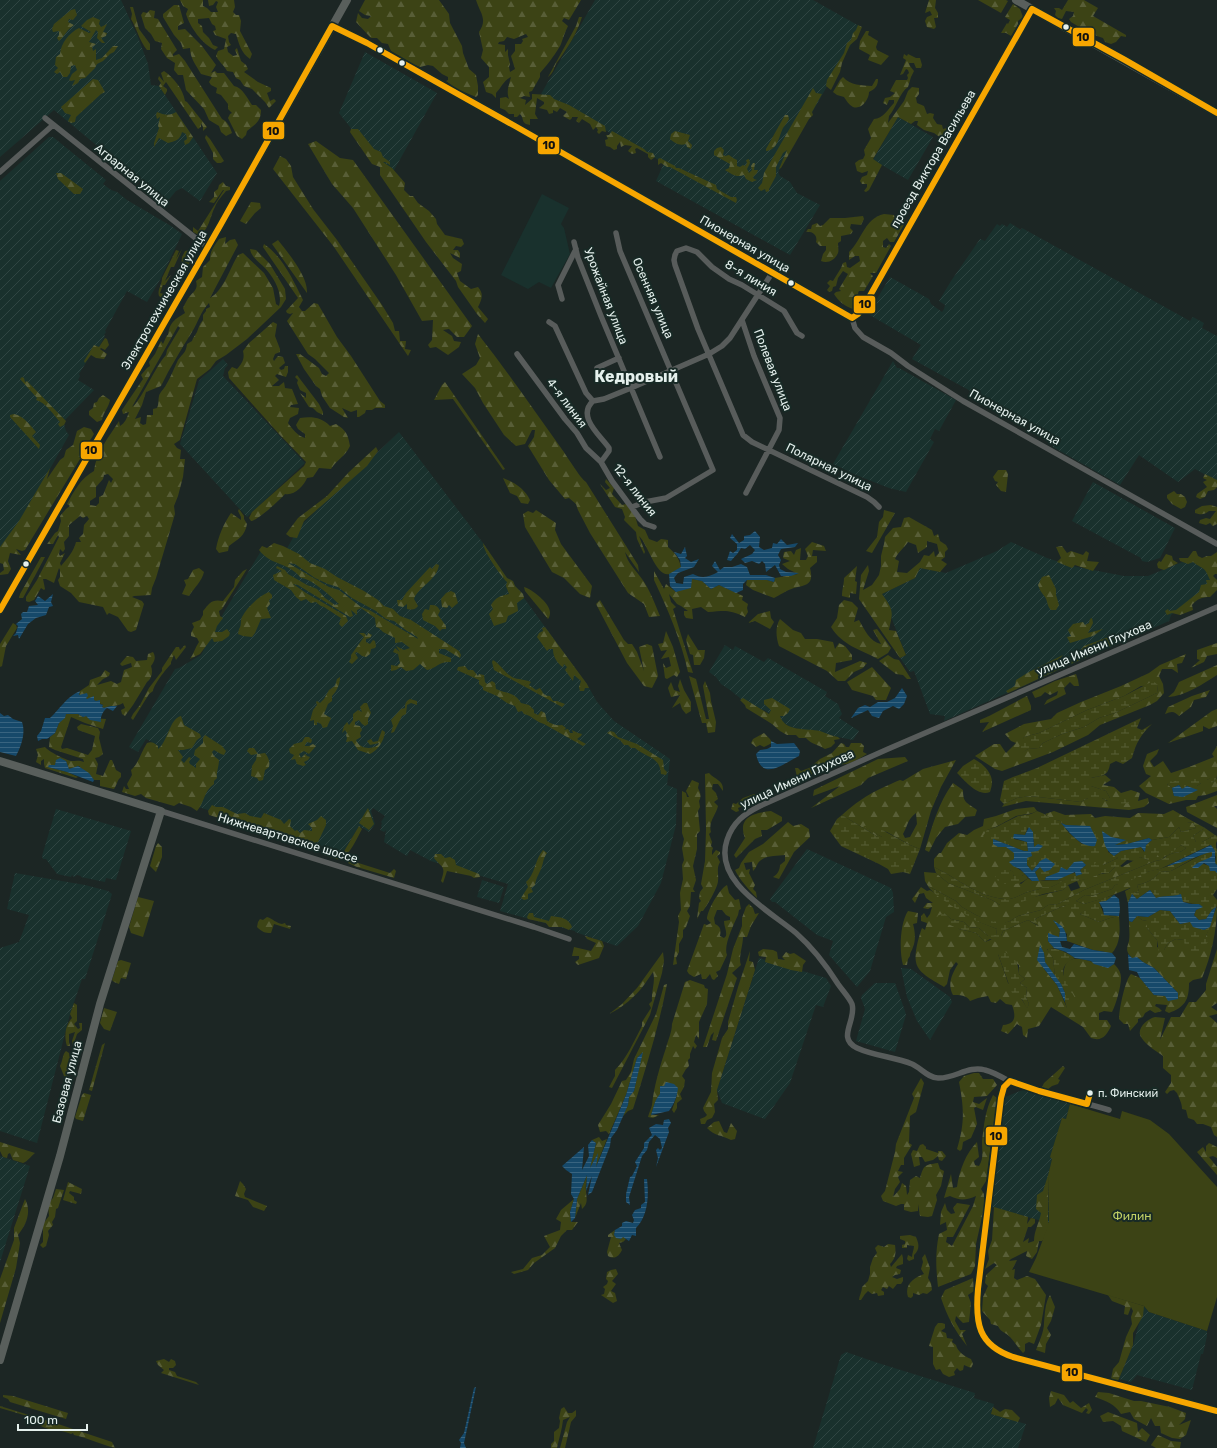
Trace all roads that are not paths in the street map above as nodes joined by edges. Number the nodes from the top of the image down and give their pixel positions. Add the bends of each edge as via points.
1 (347, 0) edge
2 (1016, 0) edge
3 (1032, 9) junction
4 (332, 26) junction
5 (1217, 113) edge
6 (45, 118) dead end
7 (53, 125) junction
8 (0, 172) edge
9 (616, 233) dead end
10 (574, 242) dead end
11 (208, 246) junction
12 (576, 249) junction
13 (681, 249) joint
14 (772, 273) junction
15 (758, 295) junction
16 (562, 299) dead end
17 (852, 318) junction
18 (742, 320) junction
19 (549, 322) dead end
20 (802, 336) dead end
21 (517, 354) dead end
22 (709, 354) junction
23 (619, 360) junction
24 (597, 368) dead end
25 (672, 371) junction
26 (631, 388) junction
27 (593, 401) junction
28 (768, 450) junction
29 (660, 457) dead end
30 (601, 462) junction
31 (746, 493) dead end
32 (632, 507) junction
33 (879, 507) dead end
34 (654, 528) dead end
35 (1217, 544) edge
36 (1217, 606) edge
37 (0, 610) edge
38 (0, 761) edge
39 (161, 811) junction
40 (569, 939) dead end
41 (1010, 1080) junction
42 (1109, 1110) dead end
43 (0, 1360) edge
44 (1217, 1411) edge

1 - 4 street, Электротехническая улица
2 - 3 street
3 - 5 street
3 - 17 street, проезд Виктора Васильева via 867,301
4 - 11 street, Электротехническая улица
4 - 14 street, Пионерная улица via 515,126
6 - 7 street, Аграрная улица
7 - 8 street
7 - 11 street, Аграрная улица via 180,227
9 - 25 street, Осенняя улица via 620,251
10 - 12 street, Урожайная улица
11 - 37 street, Электротехническая улица
12 - 16 street via 558,282
12 - 23 street, Урожайная улица
13 - 15 street, 8-я линия via 697,252 729,279
13 - 22 street, Полярная улица via 675,255 675,265
14 - 15 street, Полевая улица
14 - 17 street, Пионерная улица
15 - 18 street, Полевая улица
15 - 20 street, 8-я линия via 784,311 797,333
17 - 35 street, Пионерная улица via 855,328 863,337 963,401
18 - 22 street, Полевая улица via 730,338
18 - 28 street, Полевая улица via 780,418 779,430
19 - 27 street via 555,326 586,393
21 - 30 street, 4-я линия via 586,448
22 - 25 street, Полевая улица
22 - 28 street, Полярная улица via 743,435
23 - 24 street
23 - 26 street, Урожайная улица
25 - 26 street
25 - 32 street, Осенняя улица via 713,470 666,498
26 - 27 street
26 - 29 street, Урожайная улица
27 - 30 street, 12-я линия via 588,408 589,420 609,448
28 - 31 street, Полевая улица
28 - 33 street, Полярная улица via 867,497
30 - 32 street, 12-я линия via 612,482
32 - 34 street, 12-я линия via 645,524
36 - 41 street, улица Имени Глухова via 760,806 741,817 729,833 725,857 739,885 746,894 811,947 852,1004 847,1036 850,1044 912,1064 925,1074 936,1078 980,1069
38 - 39 street, Нижневартовское шоссе
39 - 40 street, Нижневартовское шоссе
39 - 43 street, Базовая улица via 100,1004 60,1156
41 - 42 street via 1045,1093
41 - 44 street via 1004,1087 1001,1098 977,1308 979,1325 987,1343 1001,1353 1024,1361

